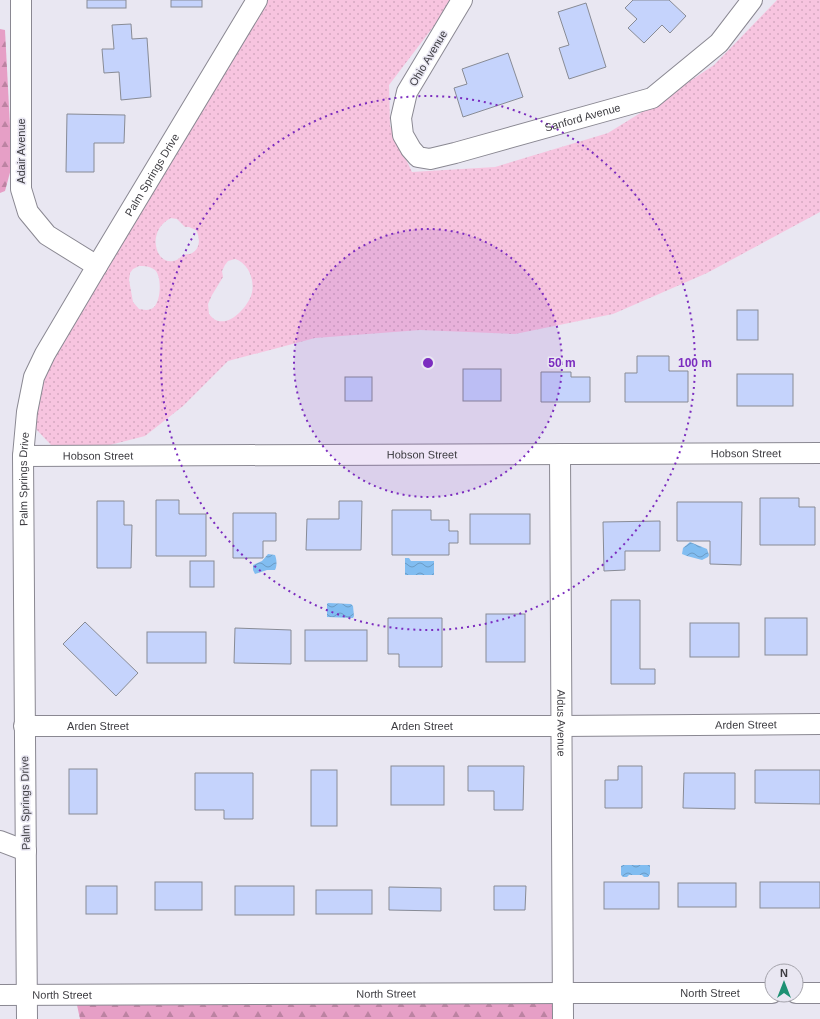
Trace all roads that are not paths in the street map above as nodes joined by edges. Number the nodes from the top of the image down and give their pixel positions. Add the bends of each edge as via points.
1 (21, 0) edge
2 (257, 0) edge
3 (462, 0) edge
4 (752, 0) edge
5 (401, 118) joint
6 (97, 266) junction
7 (820, 453) edge
8 (560, 454) junction
9 (23, 456) junction
10 (820, 724) edge
11 (24, 726) junction
12 (562, 726) junction
13 (0, 841) edge
14 (26, 851) junction
15 (564, 993) junction
16 (764, 993) edge
17 (804, 993) edge
18 (820, 993) edge
19 (0, 995) edge
20 (28, 995) junction
21 (27, 1019) edge
22 (563, 1019) edge

1 - 6 street, Adair Avenue via 21,189 28,212 47,235
2 - 6 street, Palm Springs Drive
3 - 5 street, Ohio Avenue via 407,92
4 - 5 street, Sanford Avenue via 719,43 652,98 430,159 418,157 411,149 403,135
6 - 9 street, Palm Springs Drive via 34,377 27,412
7 - 8 street, Hobson Street
8 - 9 street, Hobson Street
8 - 12 street, Aldus Avenue
9 - 11 street, Palm Springs Drive
10 - 12 street, Arden Street
11 - 12 street, Arden Street
11 - 14 street, Palm Springs Drive
12 - 15 street, Aldus Avenue
13 - 14 street
14 - 20 street, Palm Springs Drive
15 - 16 street, North Street
15 - 20 street, North Street
15 - 22 street, Aldus Avenue
17 - 18 street
19 - 20 street, North Street
20 - 21 street, Palm Springs Drive

